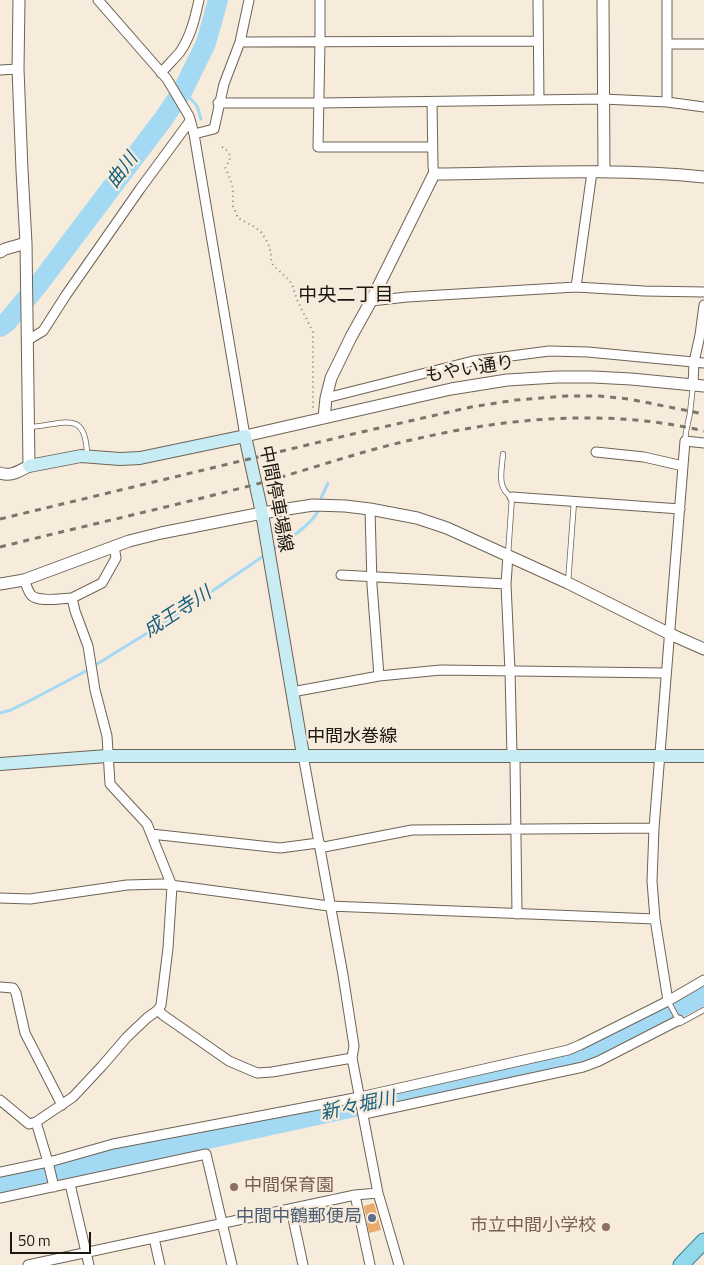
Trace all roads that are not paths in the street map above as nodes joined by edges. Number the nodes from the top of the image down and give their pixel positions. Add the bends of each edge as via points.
1 (19, 0) edge
2 (98, 0) edge
3 (199, 0) edge
4 (249, 0) edge
5 (320, 0) edge
6 (538, 0) edge
7 (603, 0) edge
8 (667, 0) edge
9 (538, 40) junction
10 (240, 42) junction
11 (320, 42) junction
12 (667, 44) junction
13 (704, 44) edge
14 (18, 68) junction
15 (0, 70) edge
16 (164, 76) junction
17 (603, 99) junction
18 (539, 100) junction
19 (432, 102) junction
20 (667, 102) junction
21 (218, 103) junction
22 (319, 103) junction
23 (704, 107) edge
24 (190, 118) junction
25 (194, 134) junction
26 (432, 147) junction
27 (592, 172) junction
28 (604, 172) junction
29 (434, 174) junction
30 (704, 177) edge
31 (26, 243) junction
32 (0, 252) edge
33 (576, 287) junction
34 (704, 292) edge
35 (371, 301) junction
36 (704, 305) edge
37 (28, 340) junction
38 (694, 362) junction
39 (704, 363) edge
40 (699, 386) edge
41 (326, 398) junction
42 (318, 419) junction
43 (28, 427) junction
44 (245, 436) junction
45 (685, 441) junction
46 (704, 444) edge
47 (596, 452) dead end
48 (503, 454) dead end
49 (87, 456) junction
50 (29, 466) junction
51 (683, 466) junction
52 (0, 473) edge
53 (512, 497) junction
54 (574, 502) junction
55 (370, 509) junction
56 (680, 509) junction
57 (262, 513) junction
58 (114, 546) junction
59 (508, 554) junction
60 (341, 575) dead end
61 (372, 576) junction
62 (24, 580) junction
63 (568, 583) junction
64 (0, 584) edge
65 (506, 584) junction
66 (72, 598) junction
67 (670, 634) junction
68 (704, 650) edge
69 (510, 670) junction
70 (666, 673) junction
71 (379, 676) junction
72 (292, 692) junction
73 (303, 755) junction
74 (512, 755) junction
75 (660, 755) junction
76 (108, 756) junction
77 (704, 756) edge
78 (0, 764) edge
79 (654, 828) junction
80 (517, 829) junction
81 (151, 834) junction
82 (318, 843) junction
83 (172, 886) junction
84 (0, 898) edge
85 (330, 906) junction
86 (517, 914) junction
87 (655, 919) junction
88 (704, 980) edge
89 (0, 987) edge
90 (668, 1001) junction
91 (158, 1010) junction
92 (704, 1010) edge
93 (679, 1020) junction
94 (352, 1058) junction
95 (360, 1098) junction
96 (0, 1100) edge
97 (62, 1105) junction
98 (363, 1113) junction
99 (36, 1122) junction
100 (49, 1163) junction
101 (0, 1172) edge
102 (54, 1184) junction
103 (70, 1184) junction
104 (378, 1192) junction
105 (355, 1195) junction
106 (0, 1198) edge
107 (292, 1209) junction
108 (222, 1223) junction
109 (154, 1238) junction
110 (704, 1241) edge
111 (86, 1254) junction
112 (28, 1265) edge
113 (89, 1265) edge
114 (160, 1265) edge
115 (232, 1265) edge
116 (303, 1265) edge
117 (370, 1265) edge
118 (399, 1265) edge
119 (681, 1265) edge

1 - 14 street
2 - 16 street
3 - 16 street via 188,38
4 - 10 street
5 - 11 street
6 - 9 street
7 - 17 street
8 - 12 street
9 - 11 street
9 - 18 street
10 - 11 street
10 - 21 street
11 - 22 street
12 - 13 street
12 - 20 street
14 - 15 street
14 - 31 street
16 - 24 street
17 - 18 street
17 - 20 street
17 - 28 street
18 - 19 street
19 - 22 street
19 - 26 street
20 - 23 street
21 - 22 street
21 - 25 street via 214,129
22 - 26 street via 318,146
24 - 25 street
24 - 37 street via 43,331
25 - 44 street
26 - 29 street
27 - 28 street
27 - 29 street
27 - 33 street
28 - 30 street
29 - 35 street
31 - 32 street
31 - 37 street
33 - 34 street
33 - 35 street
35 - 41 street via 331,378
36 - 38 street
37 - 43 street
38 - 39 street
38 - 40 street
38 - 41 street via 549,351 473,361
40 - 42 street, もやい通り via 593,377 507,380 451,389
40 - 45 lane
41 - 42 street
42 - 44 street, もやい通り
43 - 49 lane via 72,422 85,433
43 - 50 street
44 - 49 main road, 中間停車場線 via 140,458
44 - 57 main road, 中間停車場線
45 - 46 street
45 - 51 street
47 - 51 street via 644,457
48 - 53 lane via 501,486
49 - 50 main road, 中間停車場線
50 - 52 street via 13,475
51 - 56 street
53 - 54 street
53 - 59 lane
54 - 56 street
54 - 63 lane
55 - 57 street via 313,505
55 - 59 street via 417,518
55 - 61 street
56 - 67 street
57 - 58 street
57 - 72 main road, 中間停車場線
58 - 62 street
58 - 66 street via 116,558 102,583
59 - 63 street
59 - 65 street
60 - 61 street
61 - 65 street
61 - 71 street
62 - 64 street
62 - 66 street via 35,598
63 - 67 street
65 - 69 street
66 - 76 street via 88,646
67 - 68 street
67 - 70 street
69 - 70 street
69 - 71 street via 441,670
69 - 74 street
70 - 75 street
71 - 72 street
72 - 73 main road, 中間停車場線
73 - 74 main road, 中間水巻線
73 - 76 main road, 中間水巻線
73 - 82 street
74 - 75 main road, 中間水巻線
74 - 80 street via 516,761
75 - 77 main road, 中間水巻線
75 - 79 street
76 - 78 main road, 中間水巻線
76 - 81 street via 110,784 147,824
79 - 80 street
79 - 87 street via 652,881
80 - 82 street via 412,830 324,847
80 - 86 street
81 - 82 street via 280,848
81 - 83 street
82 - 85 street
83 - 84 street via 127,885 30,899
83 - 85 street
83 - 91 street via 168,948
85 - 86 street
85 - 94 street via 354,1046
86 - 87 street
87 - 90 street
88 - 90 street
89 - 97 street via 12,988 16,993 25,1033
90 - 93 lane
90 - 95 street via 568,1050
91 - 94 street via 228,1060 257,1072
91 - 97 street via 127,1036 84,1087
92 - 93 lane via 680,1023
93 - 98 street via 584,1067
94 - 95 street
95 - 98 street
95 - 100 street via 114,1144
96 - 99 street via 29,1124
97 - 99 street
98 - 104 street
99 - 100 street
100 - 101 street
100 - 102 street
102 - 103 street
102 - 106 street
103 - 108 street via 206,1154
103 - 111 street
104 - 105 street
104 - 118 street
105 - 107 street
105 - 117 street
107 - 108 street
107 - 116 street
108 - 109 street
108 - 115 street
109 - 111 street
109 - 114 street
110 - 119 main road
111 - 112 street
111 - 113 street

